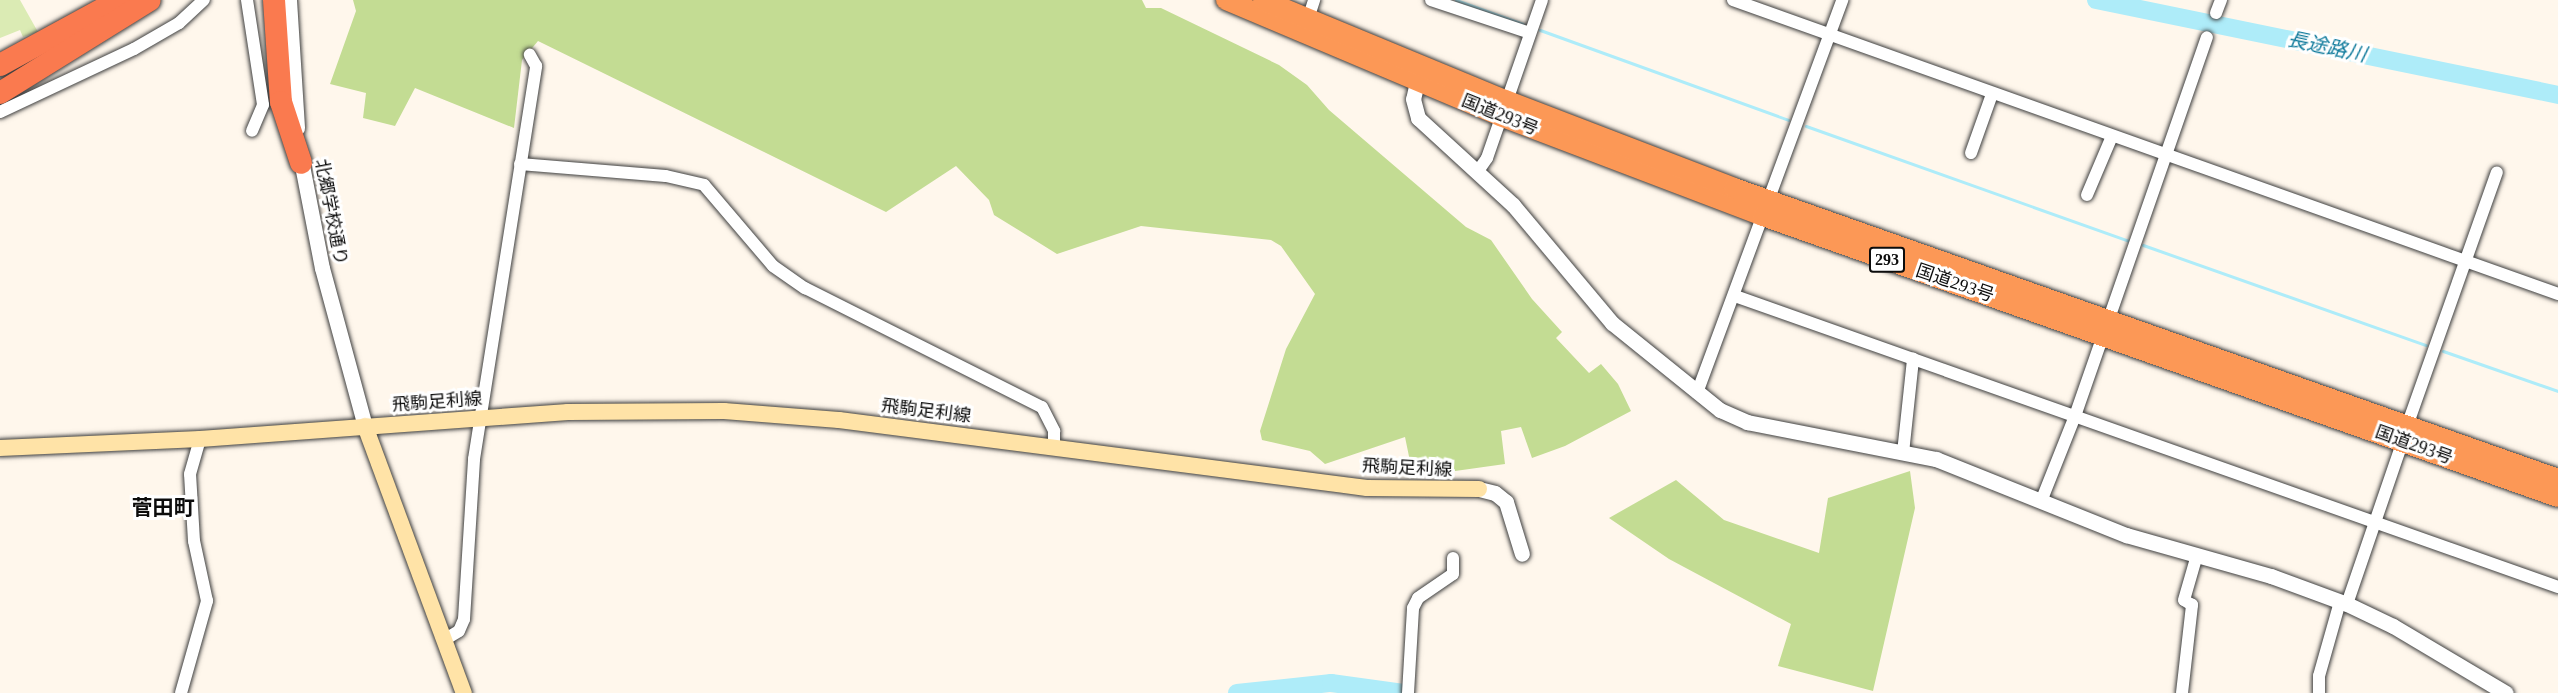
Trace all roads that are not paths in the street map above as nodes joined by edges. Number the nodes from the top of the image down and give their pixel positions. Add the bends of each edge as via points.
1 (119, 0) edge
2 (150, 0) edge
3 (204, 0) edge
4 (247, 0) edge
5 (274, 0) edge
6 (289, 0) edge
7 (1226, 0) edge
8 (1263, 0) edge
9 (1431, 0) edge
10 (1542, 0) edge
11 (1732, 0) edge
12 (1842, 0) edge
13 (2221, 0) edge
14 (1311, 9) edge
15 (2216, 13) dead end
16 (1530, 33) junction
17 (1830, 34) junction
18 (2207, 36) dead end
19 (49, 41) junction
20 (0, 52) edge
21 (530, 55) dead end
22 (43, 63) junction
23 (0, 65) edge
24 (0, 75) edge
25 (1417, 82) junction
26 (0, 93) edge
27 (1992, 94) junction
28 (1503, 108) junction
29 (0, 112) edge
30 (252, 131) dead end
31 (2112, 136) junction
32 (1971, 153) dead end
33 (2167, 155) junction
34 (301, 163) junction
35 (520, 164) junction
36 (1478, 171) junction
37 (2497, 172) dead end
38 (2087, 195) dead end
39 (1766, 208) junction
40 (2466, 261) junction
41 (2558, 294) edge
42 (1735, 296) junction
43 (2105, 326) junction
44 (1912, 359) junction
45 (1697, 393) junction
46 (2074, 416) junction
47 (480, 418) junction
48 (365, 426) junction
49 (2405, 433) junction
50 (201, 439) junction
51 (1054, 446) junction
52 (0, 448) edge
53 (1903, 453) junction
54 (2558, 479) edge
55 (1479, 489) joint
56 (2558, 497) edge
57 (2042, 499) junction
58 (2374, 522) junction
59 (1522, 554) dead end
60 (2197, 555) junction
61 (1453, 558) dead end
62 (2558, 587) edge
63 (2343, 603) junction
64 (444, 640) junction
65 (1407, 689) edge
66 (181, 693) edge
67 (464, 693) edge
68 (2182, 693) edge
69 (2319, 693) edge
70 (2506, 693) edge

1 - 19 highway
2 - 22 highway
3 - 29 street via 179,23 134,49
4 - 30 street via 263,105
5 - 34 highway via 281,102
6 - 34 street, 北郷学校通り
7 - 25 highway, 国道293号 / 293
8 - 14 highway, 国道293号 / 293
9 - 16 street
10 - 16 street
11 - 17 street
12 - 17 street
13 - 15 street
14 - 28 highway, 国道293号 / 293
16 - 28 street
17 - 27 street
17 - 39 street
18 - 33 street
19 - 20 highway
19 - 23 highway
21 - 35 street via 536,66
22 - 24 highway
22 - 26 highway
25 - 28 highway, 国道293号 / 293
25 - 36 street via 1413,99 1418,118
27 - 31 street
27 - 32 street
28 - 36 street via 1487,158
28 - 39 highway, 国道293号 / 293
31 - 33 street
31 - 38 street
33 - 40 street
33 - 43 street
34 - 48 street, 北郷学校通り via 322,268
35 - 47 street
35 - 51 street via 666,176 704,185 773,266 805,288 1042,407 1054,431
36 - 45 street via 1513,205 1612,323
37 - 40 street
39 - 42 street
39 - 43 highway, 国道293号 / 293
40 - 41 street
40 - 49 street
42 - 44 street
42 - 45 street
43 - 46 street
43 - 49 highway, 国道293号 / 293
44 - 46 street
44 - 53 street
45 - 53 street via 1747,422
46 - 57 street
46 - 58 street
47 - 48 main road, 飛駒足利線
47 - 51 main road, 飛駒足利線 via 568,412 724,411 839,420
47 - 64 street via 464,619 459,631
48 - 50 main road, 飛駒足利線
48 - 64 main road
49 - 54 highway, 国道293号 / 293
49 - 56 highway, 国道293号 / 293
49 - 58 street
50 - 52 main road, 飛駒足利線
50 - 66 street via 190,474 194,541 207,601
51 - 55 main road, 飛駒足利線 via 1367,488
53 - 57 street via 1957,466
55 - 59 street via 1495,493 1506,502
57 - 60 street via 2126,535
58 - 62 street
58 - 63 street
60 - 63 street via 2271,576
60 - 68 street via 2184,600 2192,605
61 - 65 street via 1453,574 1418,598 1413,608
63 - 69 street via 2319,676
63 - 70 street via 2393,626
64 - 67 main road

